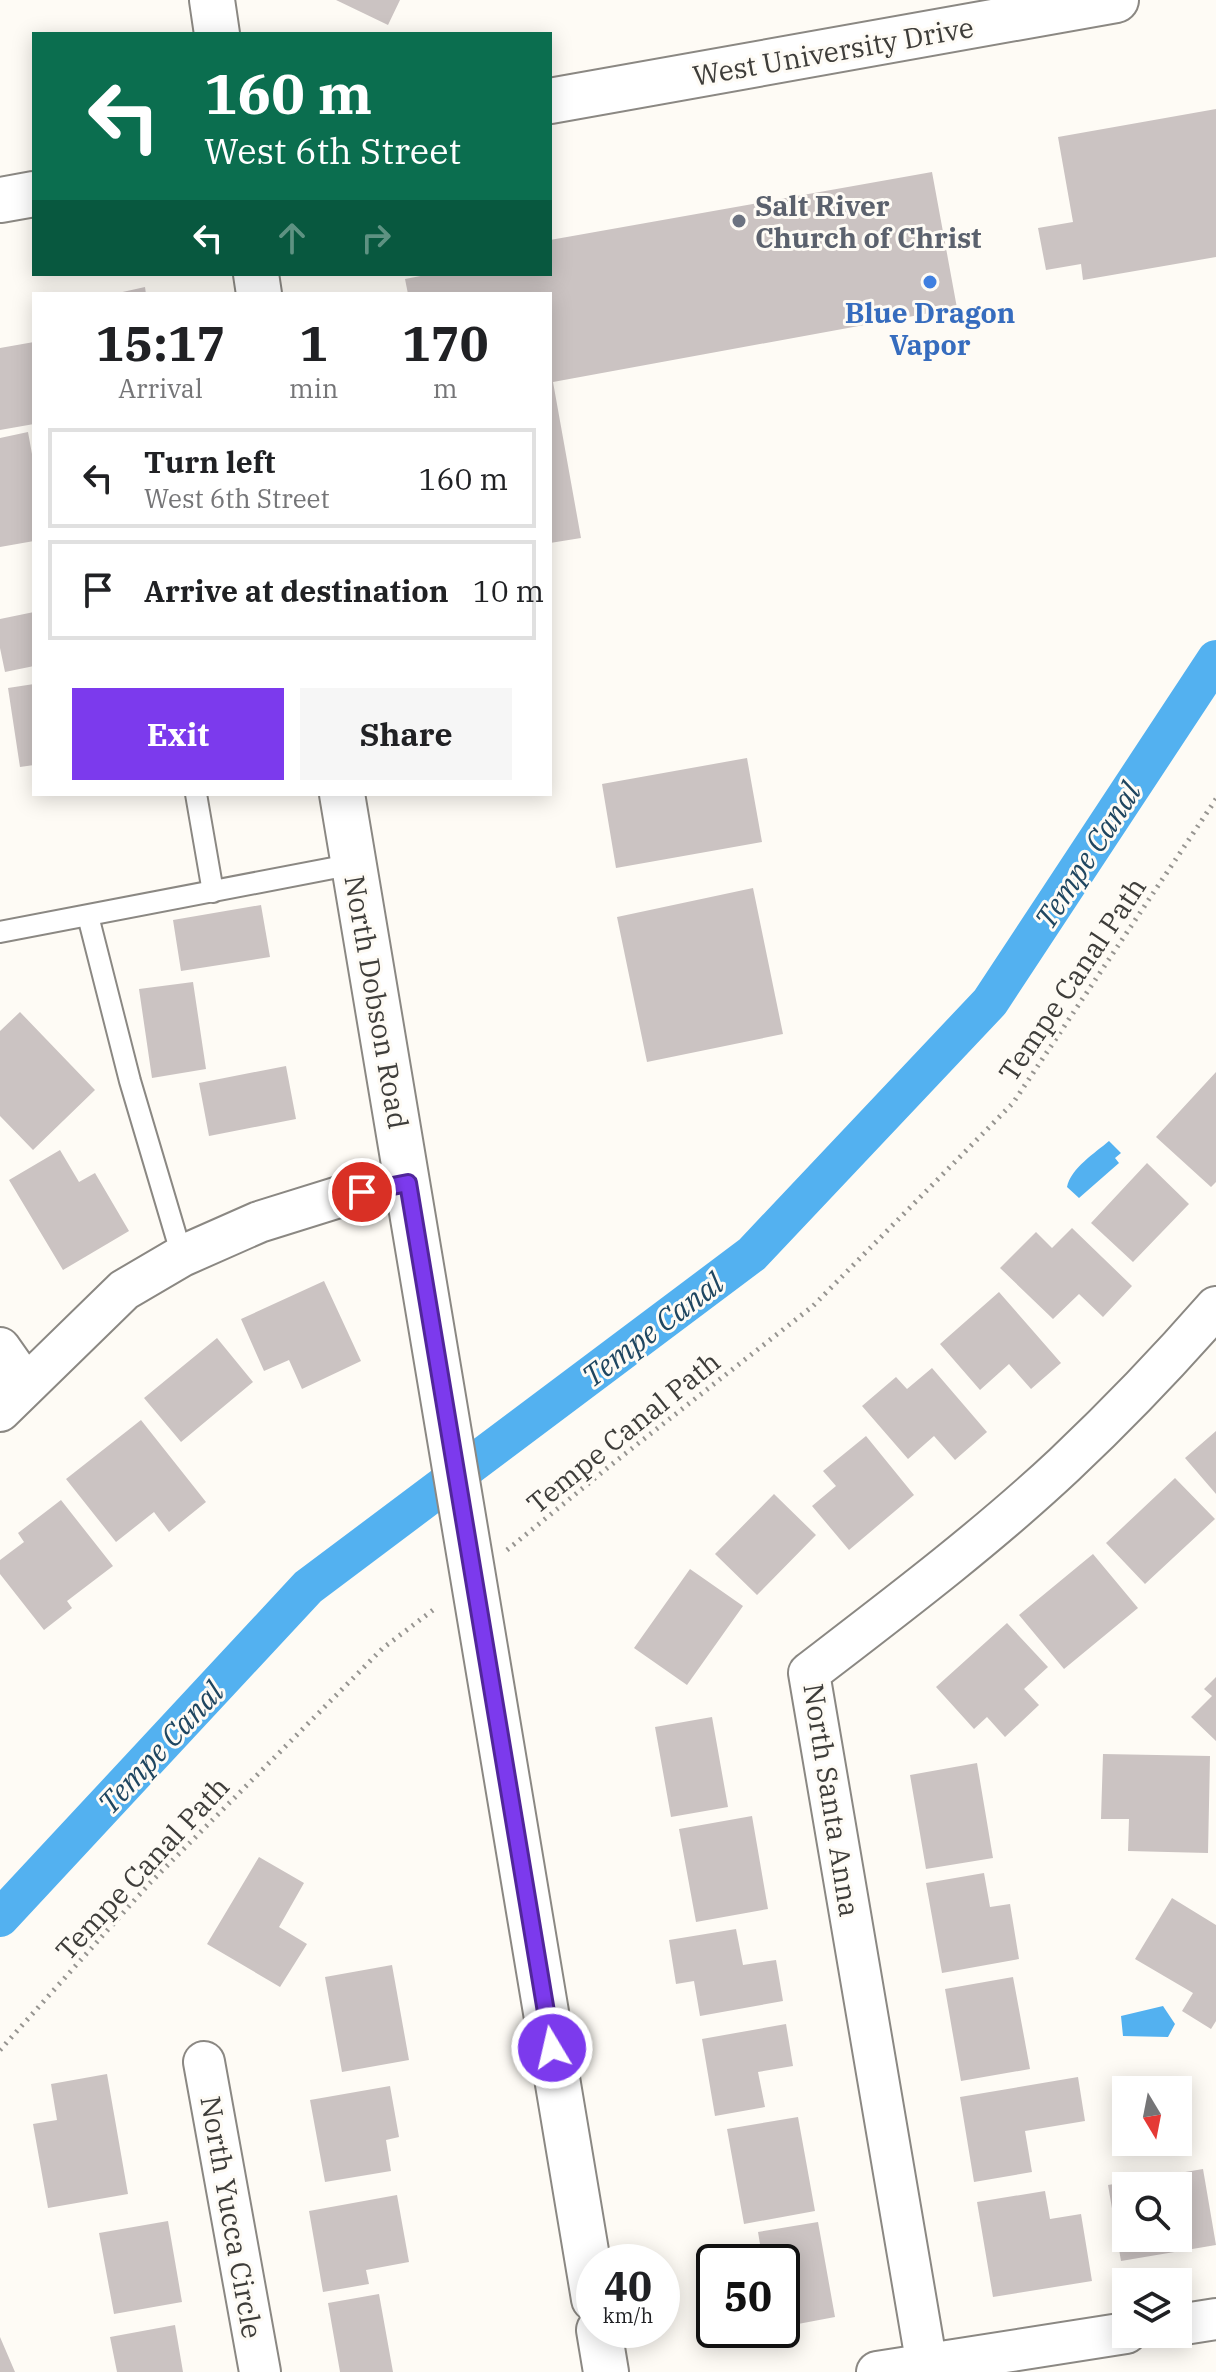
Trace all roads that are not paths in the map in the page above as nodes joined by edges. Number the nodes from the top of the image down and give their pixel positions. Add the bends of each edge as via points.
1 (212, 0) edge
2 (1116, 0) edge
3 (217, 32) edge
4 (552, 101) edge
5 (32, 194) edge
6 (0, 200) edge
7 (196, 796) edge
8 (342, 796) edge
9 (354, 864) junction
10 (213, 892) junction
11 (88, 916) junction
12 (0, 932) edge
13 (408, 1183) junction
14 (182, 1256) junction
15 (1216, 1307) edge
16 (0, 1348) edge
17 (13, 1398) edge
18 (204, 2062) dead end
19 (585, 2244) edge
20 (1216, 2319) edge
21 (1192, 2323) edge
22 (1112, 2336) edge
23 (602, 2348) edge
24 (927, 2369) edge
25 (260, 2372) edge
26 (606, 2372) edge
27 (877, 2372) edge

1 - 3 main road
2 - 4 main road, West University Drive
5 - 6 main road
7 - 10 lane
8 - 9 main road, North Dobson Road
9 - 10 lane
9 - 13 main road, North Dobson Road
10 - 11 lane
11 - 12 lane
11 - 14 lane
13 - 14 street via 259,1222
13 - 19 main road, North Dobson Road
14 - 17 street via 124,1290
15 - 24 street, North Santa Anna via 1063,1465 809,1673
16 - 17 street
18 - 25 street, North Yucca Circle
20 - 21 street
22 - 24 street
23 - 26 main road
24 - 27 street

